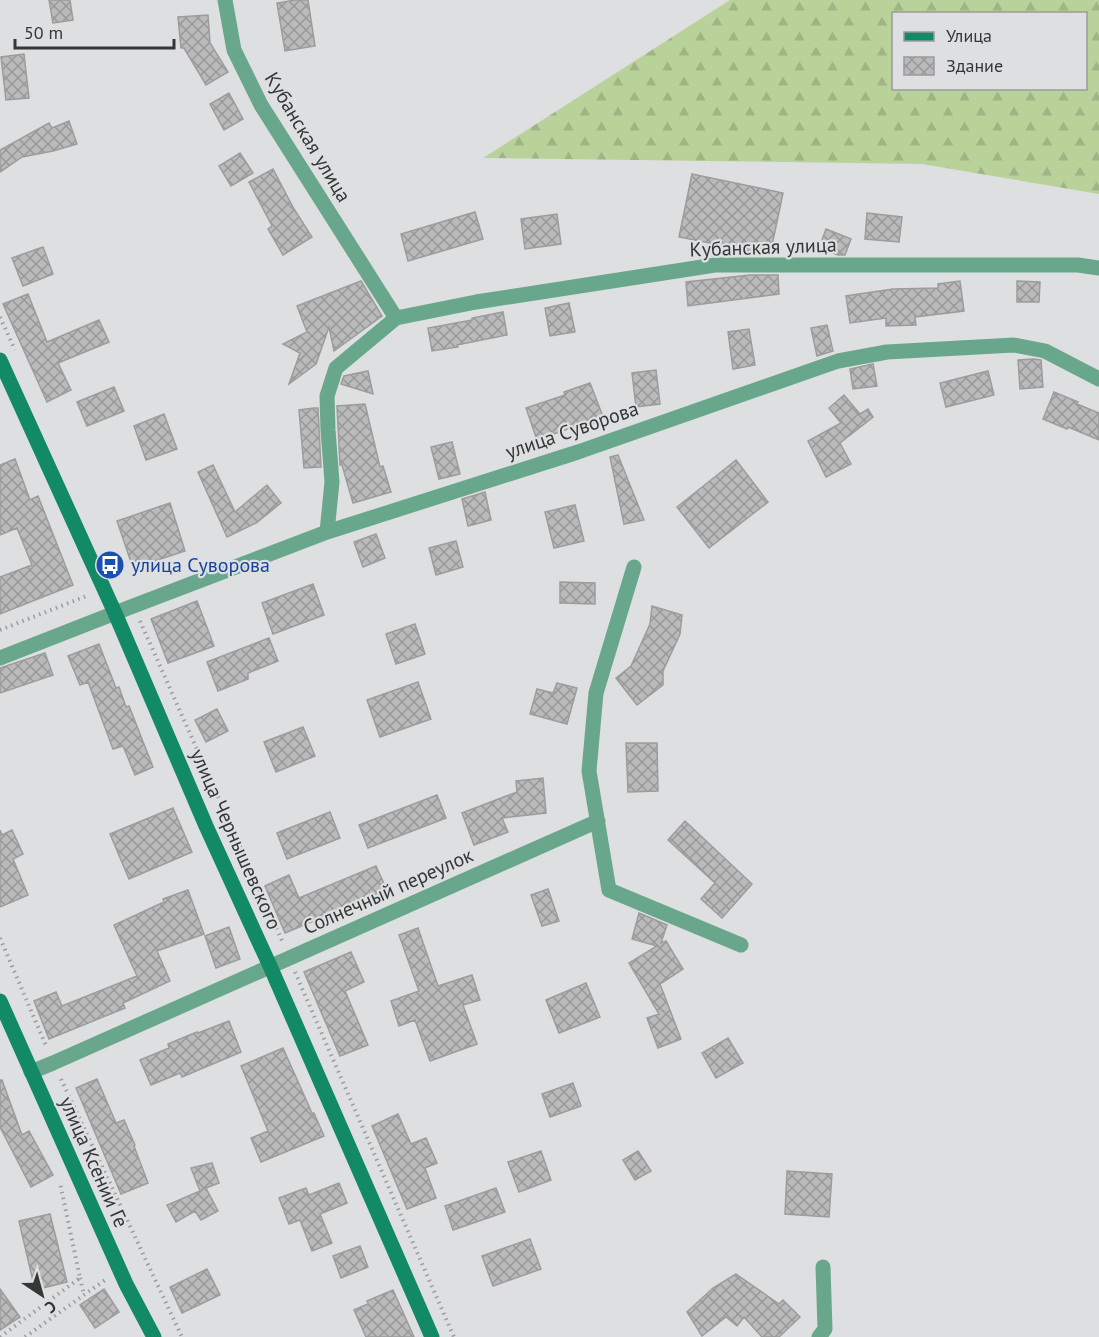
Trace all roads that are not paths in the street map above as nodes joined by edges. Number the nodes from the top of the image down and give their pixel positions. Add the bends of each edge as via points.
1 (225, 0) edge
2 (1099, 268) edge
3 (396, 318) junction
4 (0, 360) edge
5 (1099, 379) edge
6 (327, 532) junction
7 (634, 567) dead end
8 (115, 613) junction
9 (0, 658) edge
10 (598, 821) junction
11 (741, 945) dead end
12 (270, 966) junction
13 (0, 1001) edge
14 (31, 1071) junction
15 (823, 1267) dead end
16 (823, 1334) edge
17 (154, 1337) edge
18 (432, 1337) edge

1 - 3 street, Кубанская улица via 234,50 261,105
2 - 3 street, Кубанская улица via 715,265
3 - 6 street, Кубанская улица via 336,368 327,396 332,482
4 - 8 street, улица Чернышевского
5 - 6 street, улица Суворова via 1045,351 1014,345 887,352 838,361 578,452
6 - 8 street, улица Суворова
7 - 10 street via 597,693 589,771
8 - 9 street, улица Суворова
8 - 12 street, улица Чернышевского
10 - 11 street via 609,890
10 - 12 street, Солнечный переулок
12 - 14 street, Солнечный переулок
12 - 18 street, улица Чернышевского
13 - 14 street, улица Ксении Ге
14 - 17 street, улица Ксении Ге via 119,1269
15 - 16 street

